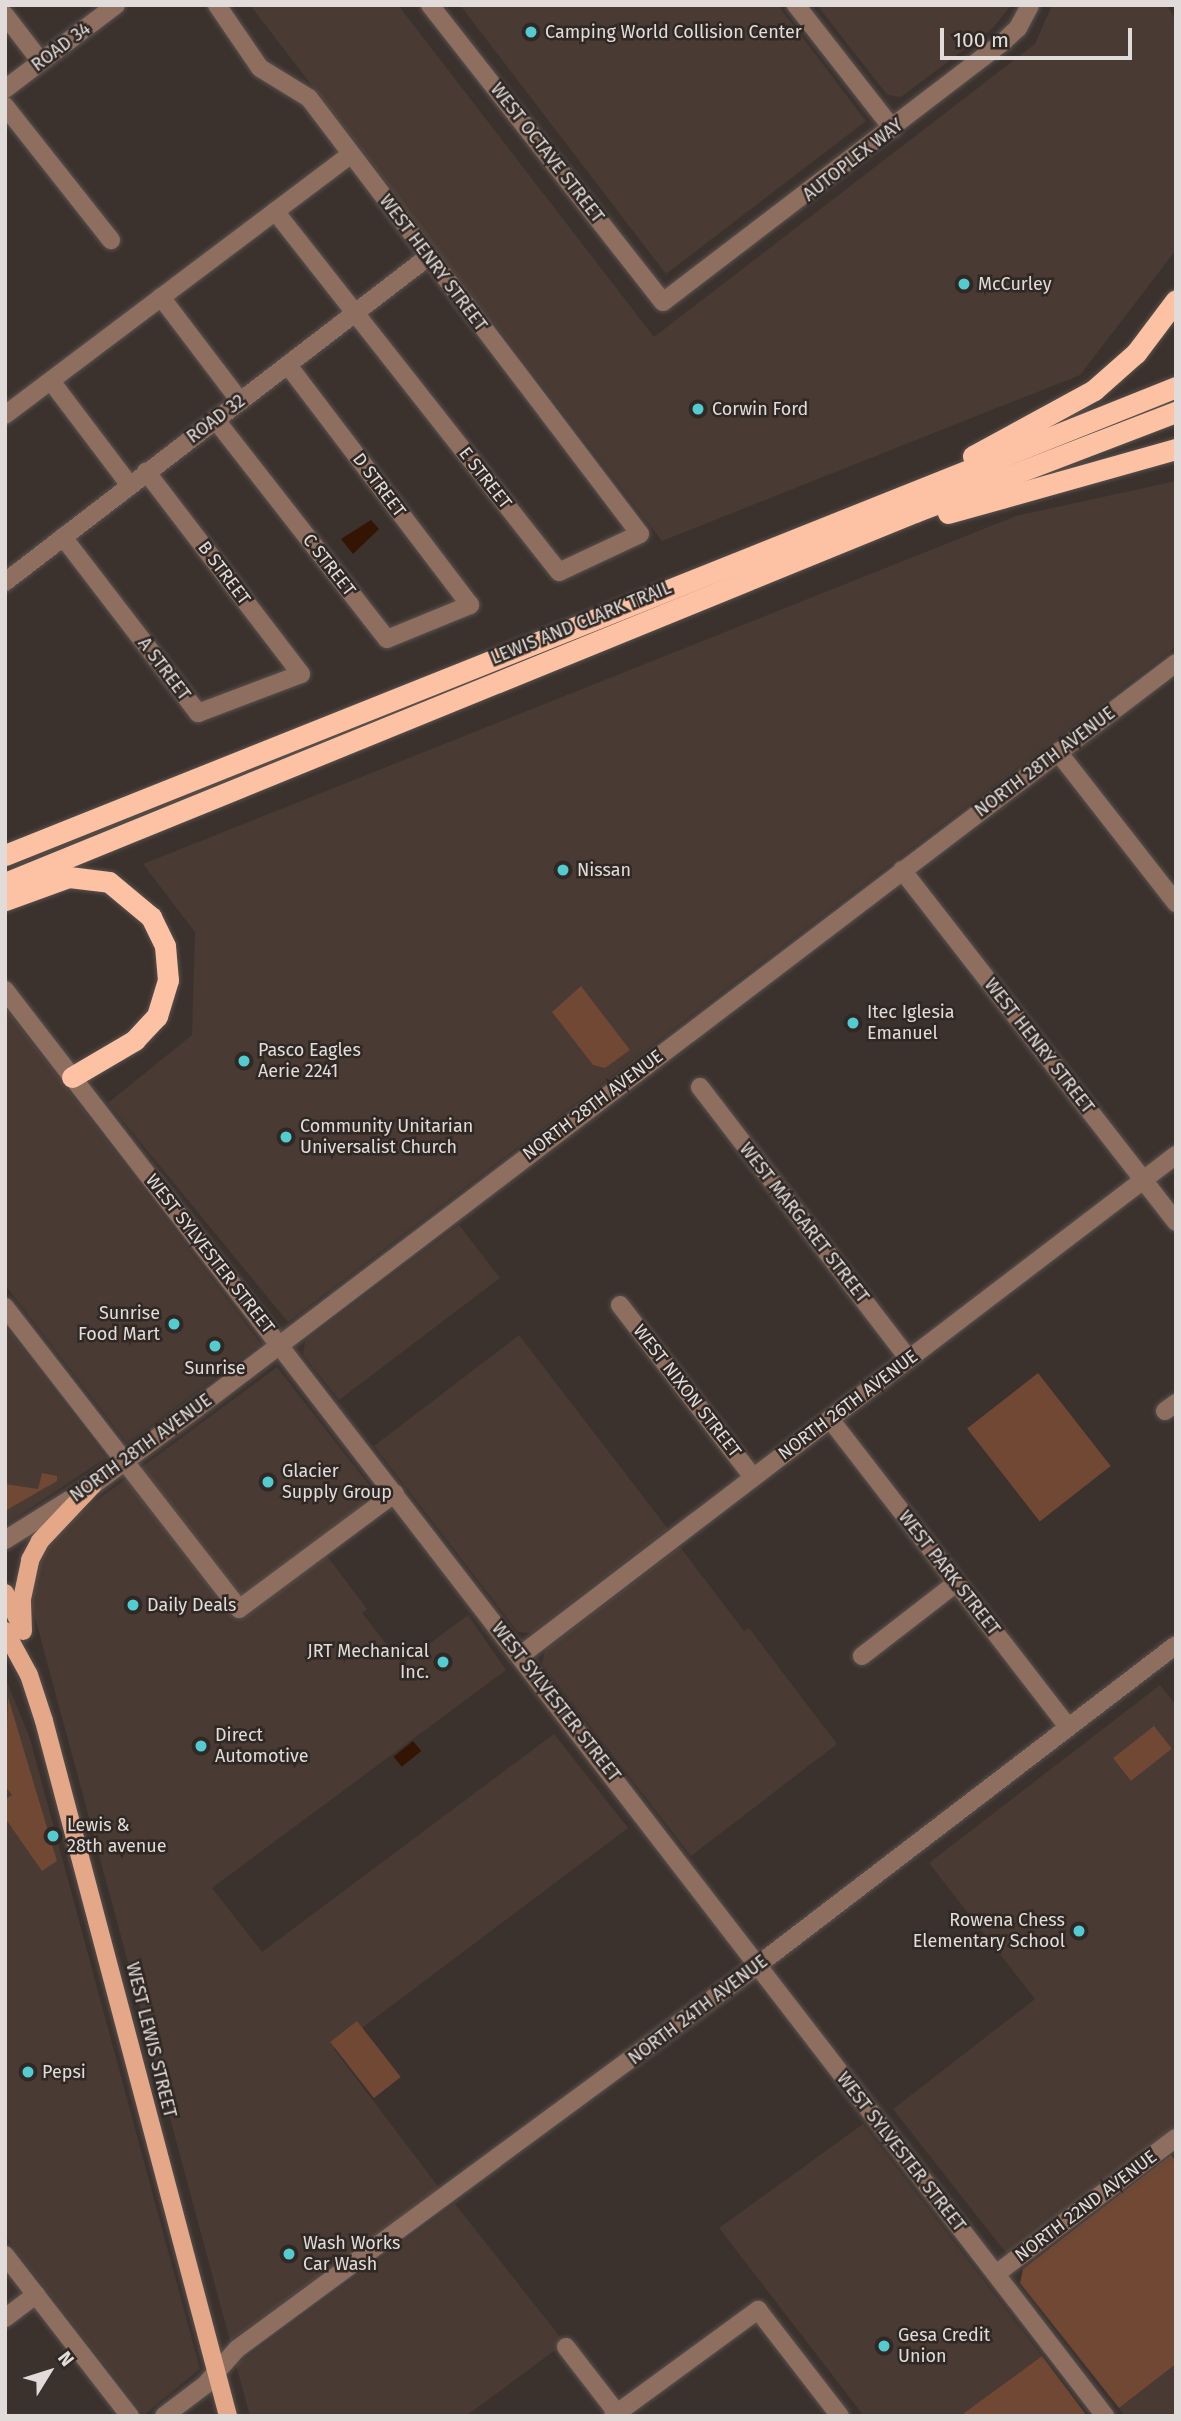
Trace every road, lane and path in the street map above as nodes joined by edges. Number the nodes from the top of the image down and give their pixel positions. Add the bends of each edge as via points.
1 (116, 5) edge
2 (217, 5) edge
3 (430, 5) edge
4 (796, 5) edge
5 (1030, 5) edge
6 (5, 15) edge
7 (41, 62) junction
8 (5, 89) edge
9 (5, 106) edge
10 (892, 129) junction
11 (351, 153) junction
12 (275, 211) junction
13 (111, 240) dead end
14 (428, 257) junction
15 (161, 297) junction
16 (1176, 300) edge
17 (663, 302) joint
18 (356, 313) junction
19 (288, 365) junction
20 (51, 380) junction
21 (1176, 387) edge
22 (240, 401) junction
23 (1176, 412) edge
24 (5, 415) edge
25 (215, 419) junction
26 (1176, 449) edge
27 (146, 471) junction
28 (951, 474) junction
29 (129, 484) junction
30 (915, 512) junction
31 (640, 534) joint
32 (63, 537) junction
33 (5, 582) edge
34 (470, 605) joint
35 (1176, 663) edge
36 (301, 674) joint
37 (1058, 752) junction
38 (5, 855) edge
39 (902, 870) junction
40 (5, 883) edge
41 (5, 900) edge
42 (1176, 903) edge
43 (5, 990) edge
44 (72, 1077) junction
45 (699, 1087) dead end
46 (1176, 1155) edge
47 (1143, 1180) junction
48 (1176, 1222) edge
49 (620, 1305) dead end
50 (5, 1307) edge
51 (281, 1345) junction
52 (909, 1359) junction
53 (830, 1419) junction
54 (125, 1462) junction
55 (753, 1477) junction
56 (93, 1485) junction
57 (395, 1493) junction
58 (5, 1540) edge
59 (957, 1583) junction
60 (5, 1593) edge
61 (14, 1631) edge
62 (1176, 1645) edge
63 (521, 1655) junction
64 (862, 1656) dead end
65 (1068, 1727) junction
66 (758, 1965) junction
67 (1176, 2138) edge
68 (5, 2255) edge
69 (996, 2274) junction
70 (36, 2295) junction
71 (5, 2318) edge
72 (566, 2347) dead end
73 (217, 2371) junction
74 (615, 2414) edge
75 (130, 2416) edge
76 (164, 2416) edge
77 (228, 2416) edge
78 (840, 2416) edge
79 (1105, 2416) edge

1 - 7 street, ROAD 34
2 - 11 street, WEST HENRY STREET via 260,68 304,94
3 - 17 street, WEST OCTAVE STREET
4 - 10 street
5 - 10 street, AUTOPLEX WAY via 1011,36
6 - 7 street
7 - 8 street, ROAD 34
9 - 13 street
10 - 17 street, AUTOPLEX WAY
11 - 12 street
11 - 14 street, WEST HENRY STREET
12 - 15 street
12 - 18 street
14 - 18 street, ROAD 32
14 - 31 street, WEST HENRY STREET
15 - 20 street
15 - 22 street
16 - 28 highway via 1136,353 1094,390 1066,409 989,444
18 - 19 street, ROAD 32
18 - 31 street, E STREET via 559,572
19 - 22 street, ROAD 32
19 - 34 street, D STREET
20 - 24 street
20 - 29 street
21 - 28 highway, LEWIS AND CLARK TRAIL
22 - 25 street, ROAD 32
23 - 30 highway, LEWIS AND CLARK TRAIL
25 - 27 street, ROAD 32
25 - 34 street, C STREET via 387,639
26 - 30 highway via 948,513
27 - 29 street, ROAD 32
27 - 36 street, B STREET
28 - 38 highway, LEWIS AND CLARK TRAIL
29 - 32 street, ROAD 32
30 - 40 highway, LEWIS AND CLARK TRAIL
32 - 33 street, ROAD 32
32 - 36 street, A STREET via 198,713
35 - 37 street, NORTH 28TH AVENUE
37 - 39 street, NORTH 28TH AVENUE
37 - 42 street
39 - 47 street, WEST HENRY STREET
39 - 51 street, NORTH 28TH AVENUE
41 - 44 highway via 69,877 109,883 138,901 165,946 168,980 157,1016 135,1040
43 - 44 street, WEST SYLVESTER STREET
44 - 51 street, WEST SYLVESTER STREET
45 - 52 street, WEST MARGARET STREET
46 - 47 street, NORTH 26TH AVENUE
47 - 48 street, WEST HENRY STREET
47 - 52 street, NORTH 26TH AVENUE
49 - 55 street, WEST NIXON STREET
50 - 54 street
51 - 54 street, NORTH 28TH AVENUE
51 - 57 street, WEST SYLVESTER STREET
52 - 53 street, NORTH 26TH AVENUE
53 - 55 street, NORTH 26TH AVENUE
53 - 59 street, WEST PARK STREET
54 - 56 street, NORTH 28TH AVENUE
54 - 57 street via 239,1609
55 - 63 street, NORTH 26TH AVENUE
56 - 58 street, NORTH 28TH AVENUE
56 - 61 main road via 40,1541 30,1560
57 - 63 street, WEST SYLVESTER STREET
59 - 64 street
59 - 65 street, WEST PARK STREET
60 - 61 main road, WEST LEWIS STREET
61 - 73 main road, WEST LEWIS STREET via 111,1966 186,2267
62 - 65 street, NORTH 24TH AVENUE
63 - 66 street, WEST SYLVESTER STREET
65 - 66 street, NORTH 24TH AVENUE
66 - 69 street, WEST SYLVESTER STREET
66 - 73 street, NORTH 24TH AVENUE via 237,2349
67 - 69 street, NORTH 22ND AVENUE
68 - 70 street
69 - 79 street, WEST SYLVESTER STREET
70 - 71 street
70 - 75 street
72 - 74 street
73 - 76 street, NORTH 24TH AVENUE
73 - 77 main road, WEST LEWIS STREET
74 - 78 street via 758,2310

